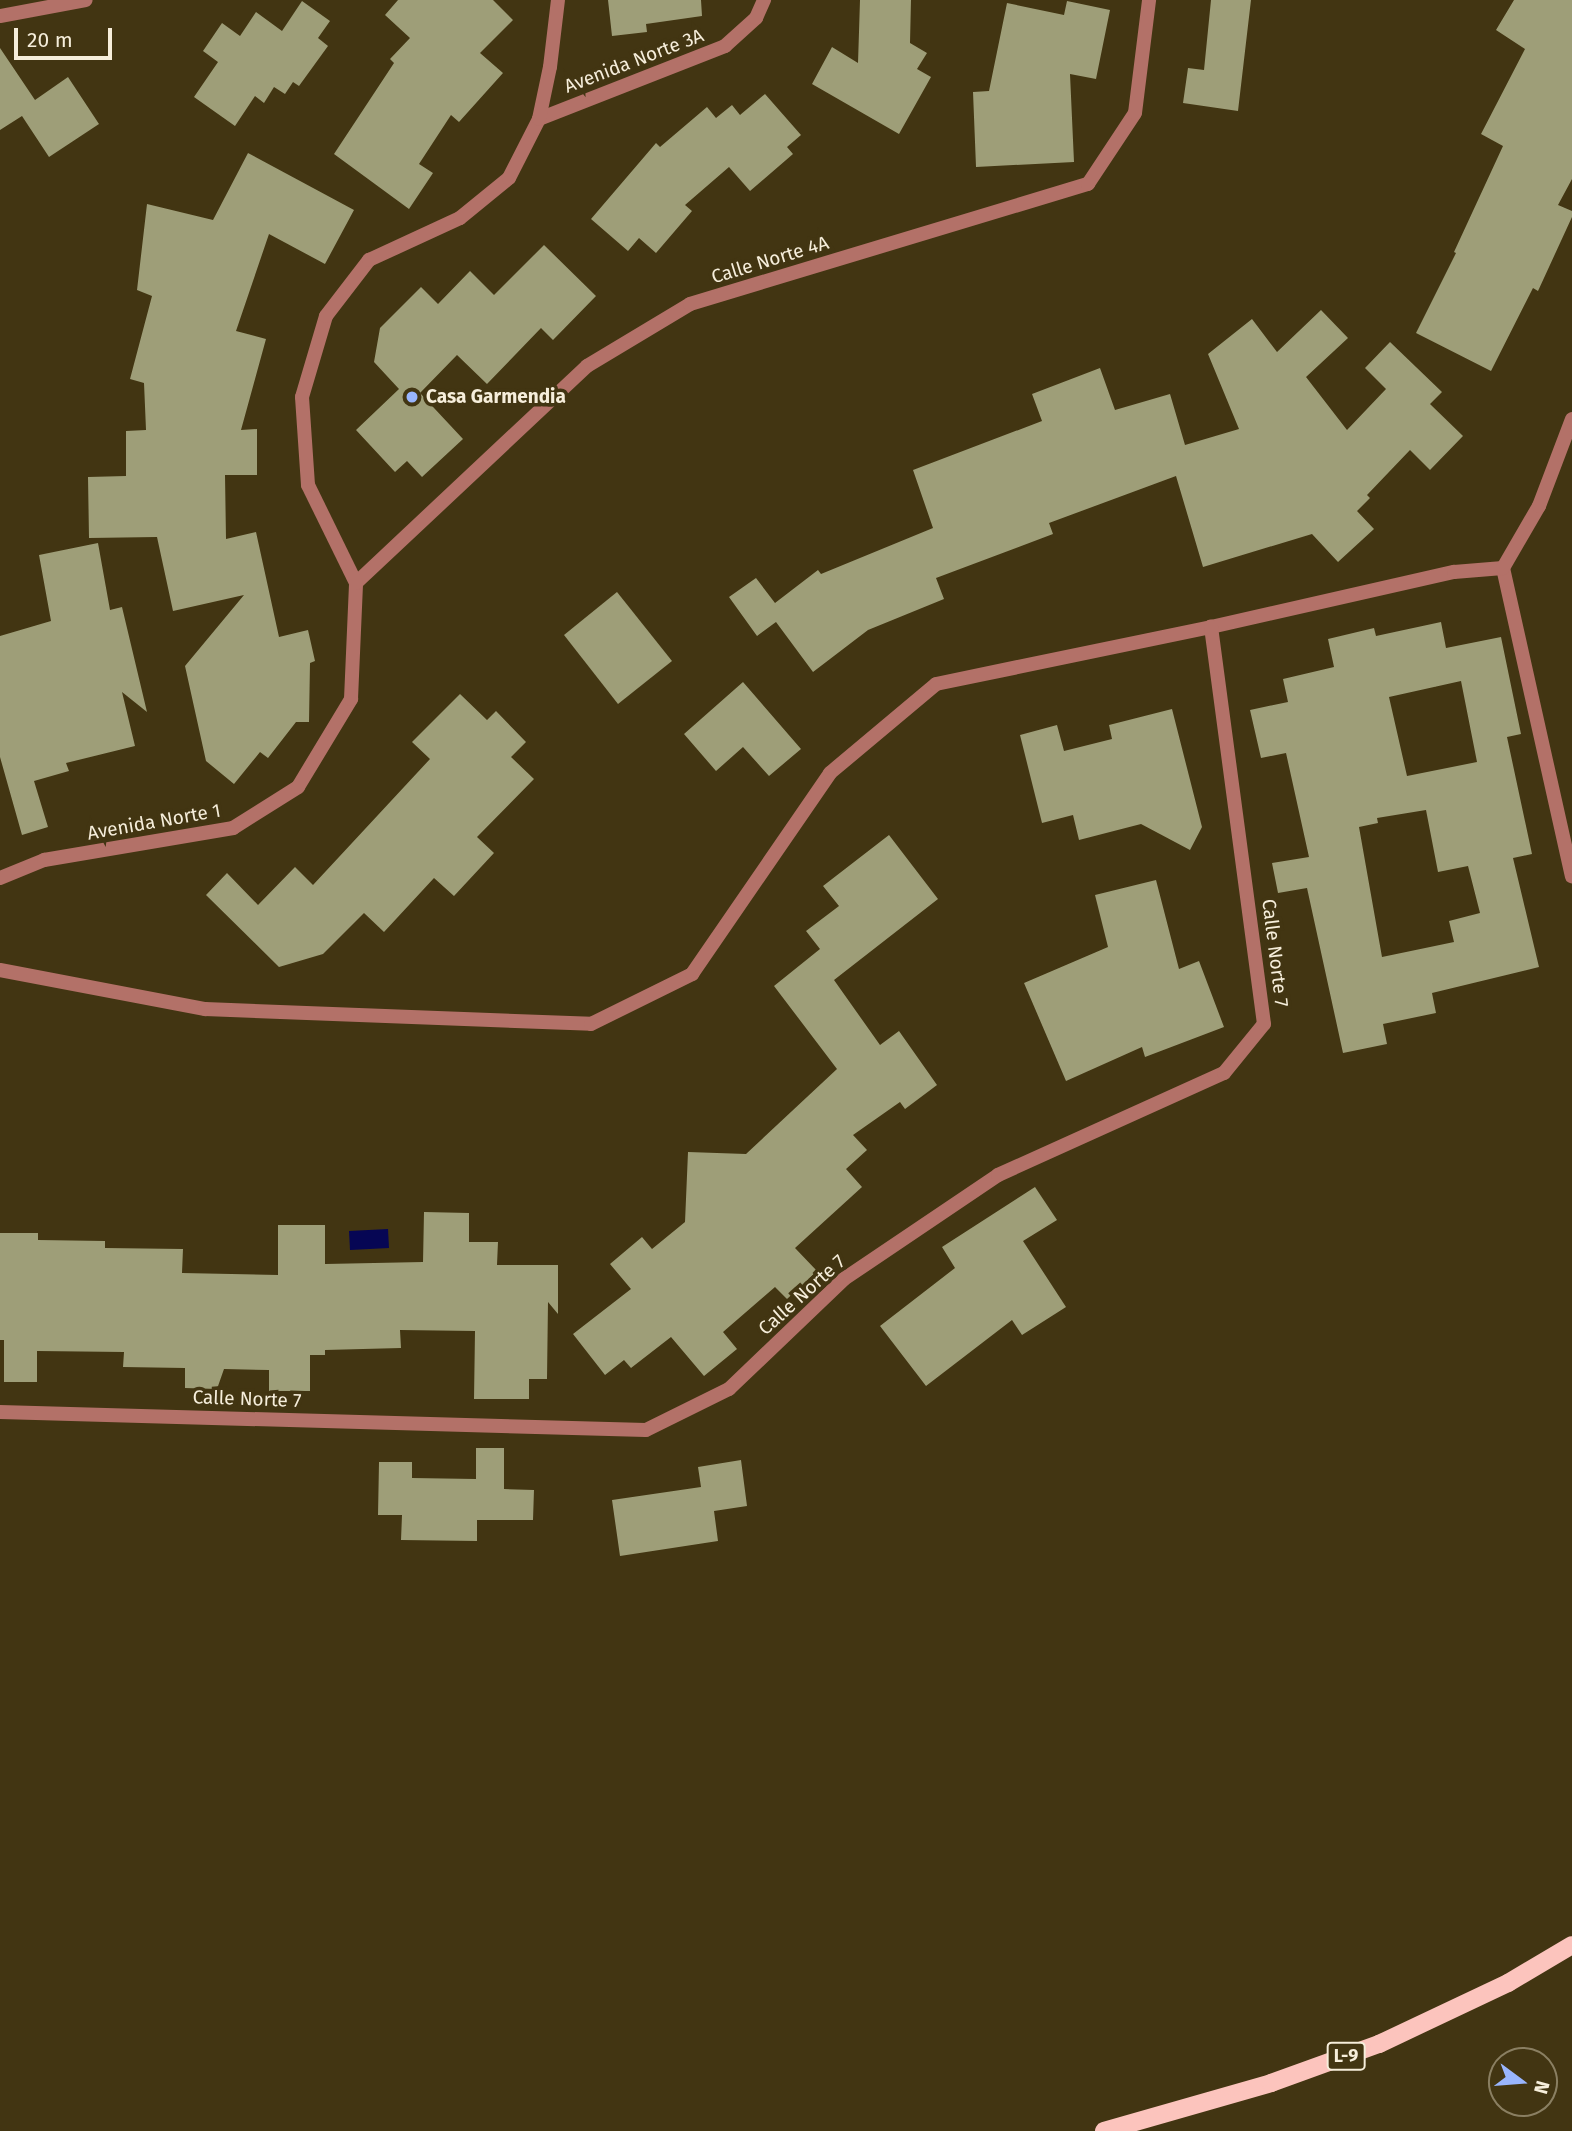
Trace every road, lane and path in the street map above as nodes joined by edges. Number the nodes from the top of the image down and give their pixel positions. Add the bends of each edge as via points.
1 (86, 0) edge
2 (558, 0) edge
3 (764, 0) edge
4 (1149, 0) edge
5 (0, 16) edge
6 (539, 119) junction
7 (1572, 419) edge
8 (1503, 568) junction
9 (356, 583) junction
10 (1211, 627) junction
11 (1572, 876) edge
12 (0, 878) edge
13 (0, 970) edge
14 (0, 1412) edge
15 (1572, 1945) edge
16 (1104, 2131) edge

1 - 5 street
2 - 6 street
3 - 6 street, Avenida Norte 3A via 756,18 725,46
4 - 9 street, Calle Norte 4A via 1135,113 1088,184 690,304 587,366
6 - 9 street via 509,178 460,218 369,260 326,316 302,397 308,485
7 - 8 street via 1539,506
8 - 10 street via 1454,572
8 - 11 street
9 - 12 street, Avenida Norte 1 via 351,699 298,788 233,828 44,860
10 - 13 street via 936,684 830,773 692,974 592,1024 205,1009
10 - 14 street, Calle Norte 7 via 1264,1024 1224,1073 998,1175 844,1279 729,1389 646,1430
15 - 16 main road, L-9 via 1508,1983 1379,2044 1270,2083

